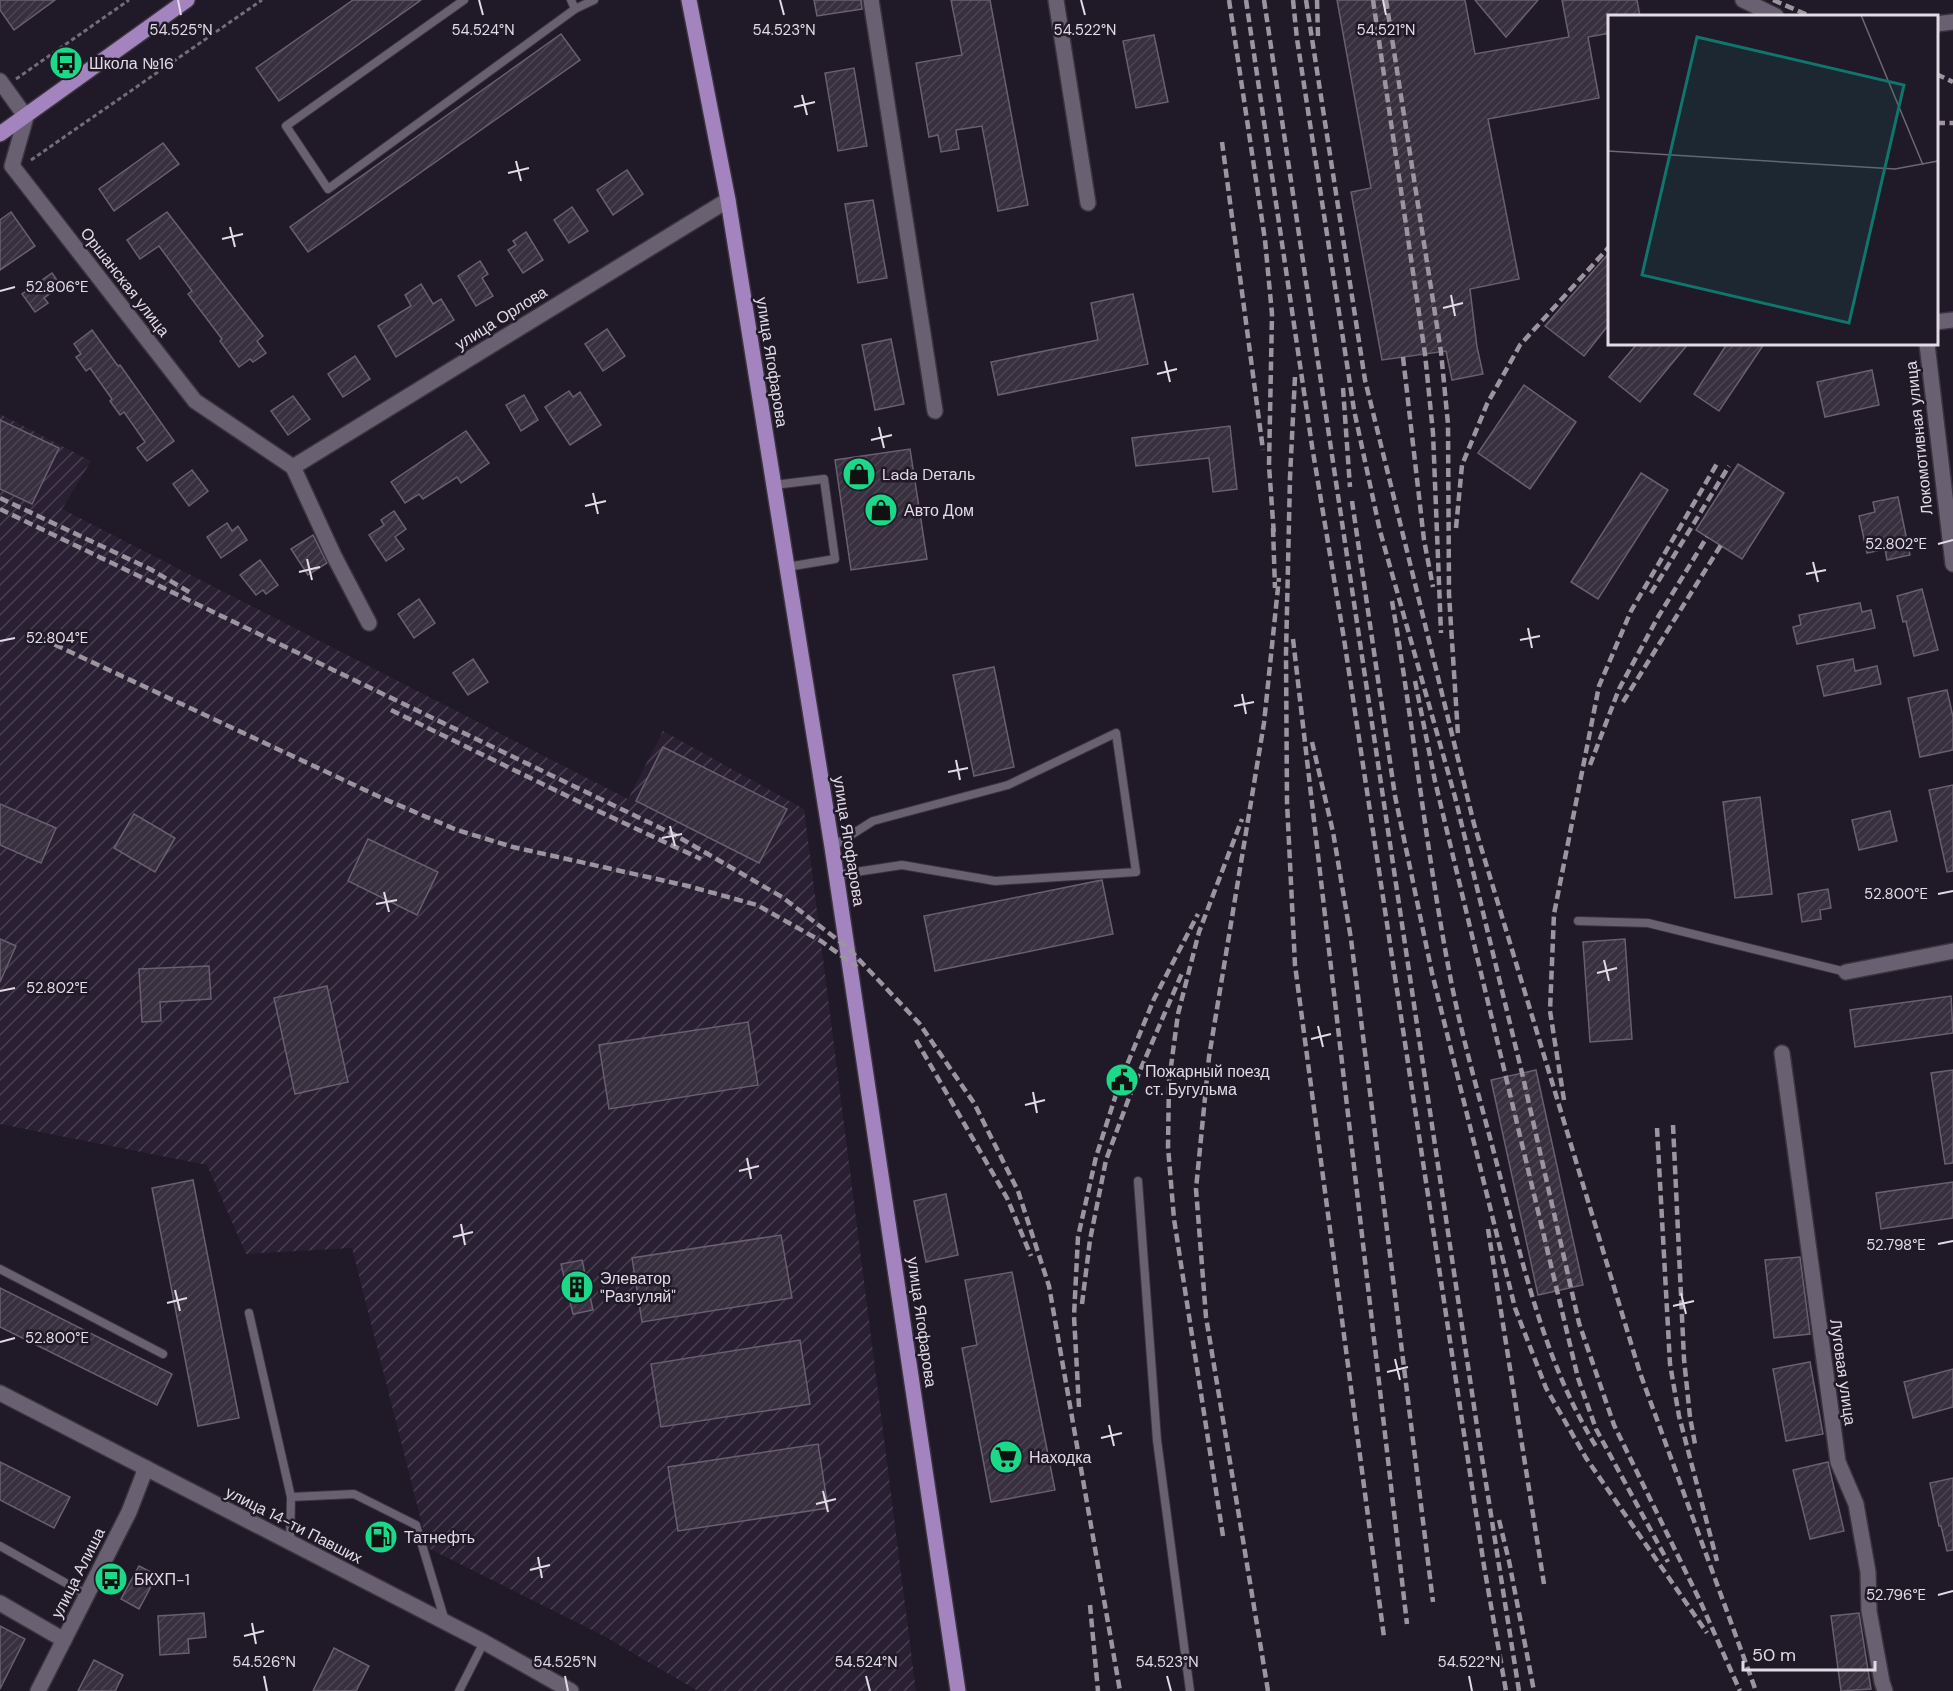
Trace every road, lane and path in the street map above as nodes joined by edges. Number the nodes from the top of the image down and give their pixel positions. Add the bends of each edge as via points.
1 (129, 0) edge
2 (262, 0) edge
3 (464, 0) edge
4 (571, 0) edge
5 (594, 0) edge
6 (689, 0) edge
7 (871, 0) edge
8 (1056, 0) edge
9 (1743, 0) edge
10 (179, 2) edge
11 (575, 9) junction
12 (1774, 15) edge
13 (1953, 22) edge
14 (1938, 24) edge
15 (2, 84) edge
16 (26, 117) junction
17 (0, 134) edge
18 (16, 171) junction
19 (728, 200) junction
20 (1088, 203) dead end
21 (1953, 320) edge
22 (1938, 322) edge
23 (1927, 345) edge
24 (935, 411) dead end
25 (293, 467) junction
26 (774, 485) junction
27 (1949, 503) edge
28 (1953, 564) edge
29 (787, 567) junction
30 (369, 623) dead end
31 (832, 847) junction
32 (836, 876) junction
33 (1578, 921) dead end
34 (1953, 951) edge
35 (1846, 972) joint
36 (1782, 1053) dead end
37 (1138, 1181) dead end
38 (0, 1269) edge
39 (249, 1313) dead end
40 (163, 1354) dead end
41 (0, 1393) edge
42 (146, 1468) junction
43 (291, 1497) junction
44 (290, 1544) junction
45 (0, 1546) edge
46 (87, 1594) junction
47 (0, 1603) edge
48 (445, 1622) junction
49 (64, 1641) junction
50 (484, 1642) junction
51 (38, 1691) edge
52 (459, 1691) edge
53 (571, 1691) edge
54 (958, 1691) edge
55 (1190, 1691) edge
56 (1885, 1691) edge

1 - 15 path
2 - 18 path
3 - 11 lane via 286,126 328,189
4 - 11 lane
5 - 11 lane
6 - 19 main road, улица Ягофарова
7 - 24 street
8 - 20 street
9 - 12 street
10 - 16 main road
13 - 14 street
15 - 16 street
16 - 17 main road
16 - 18 street via 12,166
18 - 25 street, Оршанская улица via 195,401
19 - 25 street, улица Орлова
19 - 26 main road, улица Ягофарова
21 - 22 street
23 - 27 street, Локомотивная улица
25 - 30 street
26 - 29 main road, улица Ягофарова
26 - 29 lane via 824,479 835,559
27 - 28 street, Локомотивная улица
29 - 31 main road, улица Ягофарова
31 - 32 main road, улица Ягофарова
31 - 32 lane via 873,820 1008,784 1116,733 1136,872 995,881 902,865
32 - 54 main road, улица Ягофарова
33 - 35 lane via 1648,923
34 - 35 street
36 - 56 street, Луговая улица via 1838,1462 1856,1504 1868,1572 1869,1611
37 - 55 lane via 1157,1440
38 - 40 lane
39 - 43 lane
41 - 42 street, улица 14-ти Павших
42 - 44 street, улица 14-ти Павших
42 - 46 street, улица Алиша via 129,1512
43 - 44 lane
43 - 48 lane via 354,1494 416,1526
44 - 48 street, улица 14-ти Павших
45 - 46 lane
46 - 49 street, улица Алиша
47 - 49 street
48 - 50 street, улица 14-ти Павших
49 - 51 street, улица Алиша
50 - 52 lane
50 - 53 street, улица 14-ти Павших

